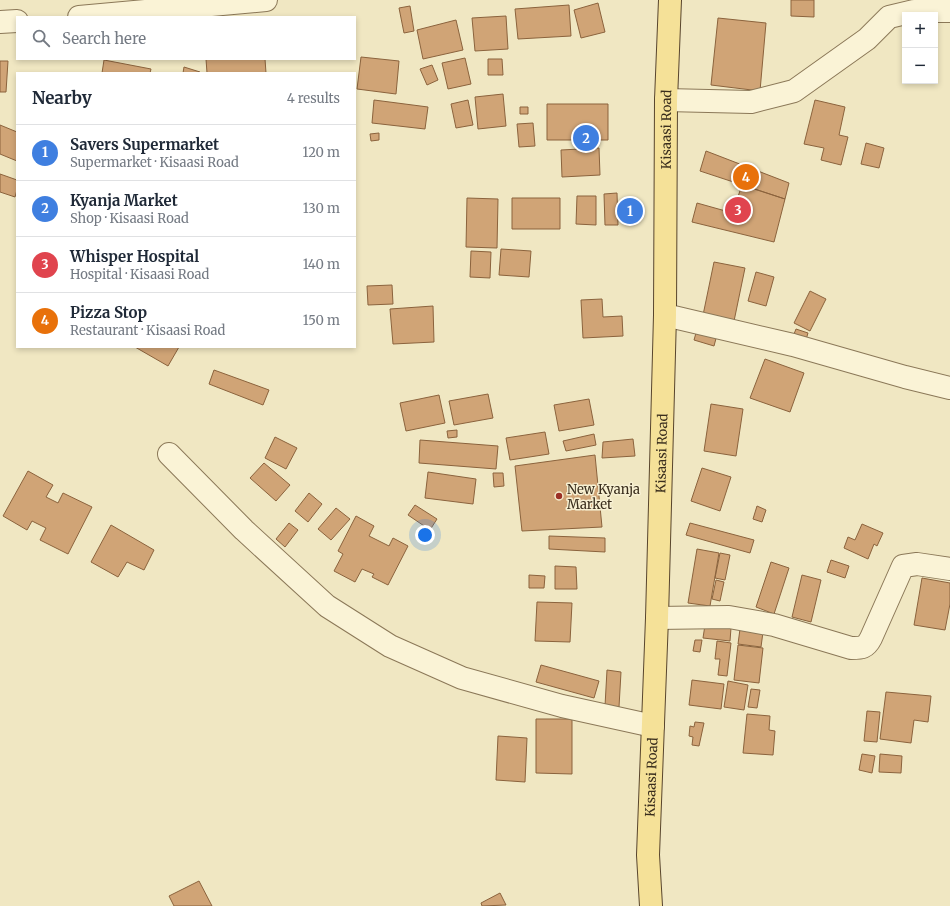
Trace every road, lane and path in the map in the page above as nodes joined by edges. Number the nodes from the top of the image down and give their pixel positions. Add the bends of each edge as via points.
1 (266, 0) edge
2 (670, 0) edge
3 (950, 11) edge
4 (90, 16) edge
5 (0, 22) edge
6 (16, 22) edge
7 (666, 100) junction
8 (665, 315) junction
9 (950, 388) edge
10 (169, 454) dead end
11 (950, 569) edge
12 (657, 618) junction
13 (653, 726) junction
14 (651, 906) edge

1 - 4 street
2 - 7 main road, Kisaasi Road
3 - 7 street via 914,11 889,17 867,39 794,92 751,102
5 - 6 street
7 - 8 main road, Kisaasi Road
8 - 9 street via 793,345
8 - 12 main road, Kisaasi Road
10 - 13 street via 244,530 327,606 390,646 462,678 562,706
11 - 12 street via 917,564 903,566 871,638 862,648 851,648 774,625 729,617
12 - 13 main road, Kisaasi Road
13 - 14 main road, Kisaasi Road via 648,855

